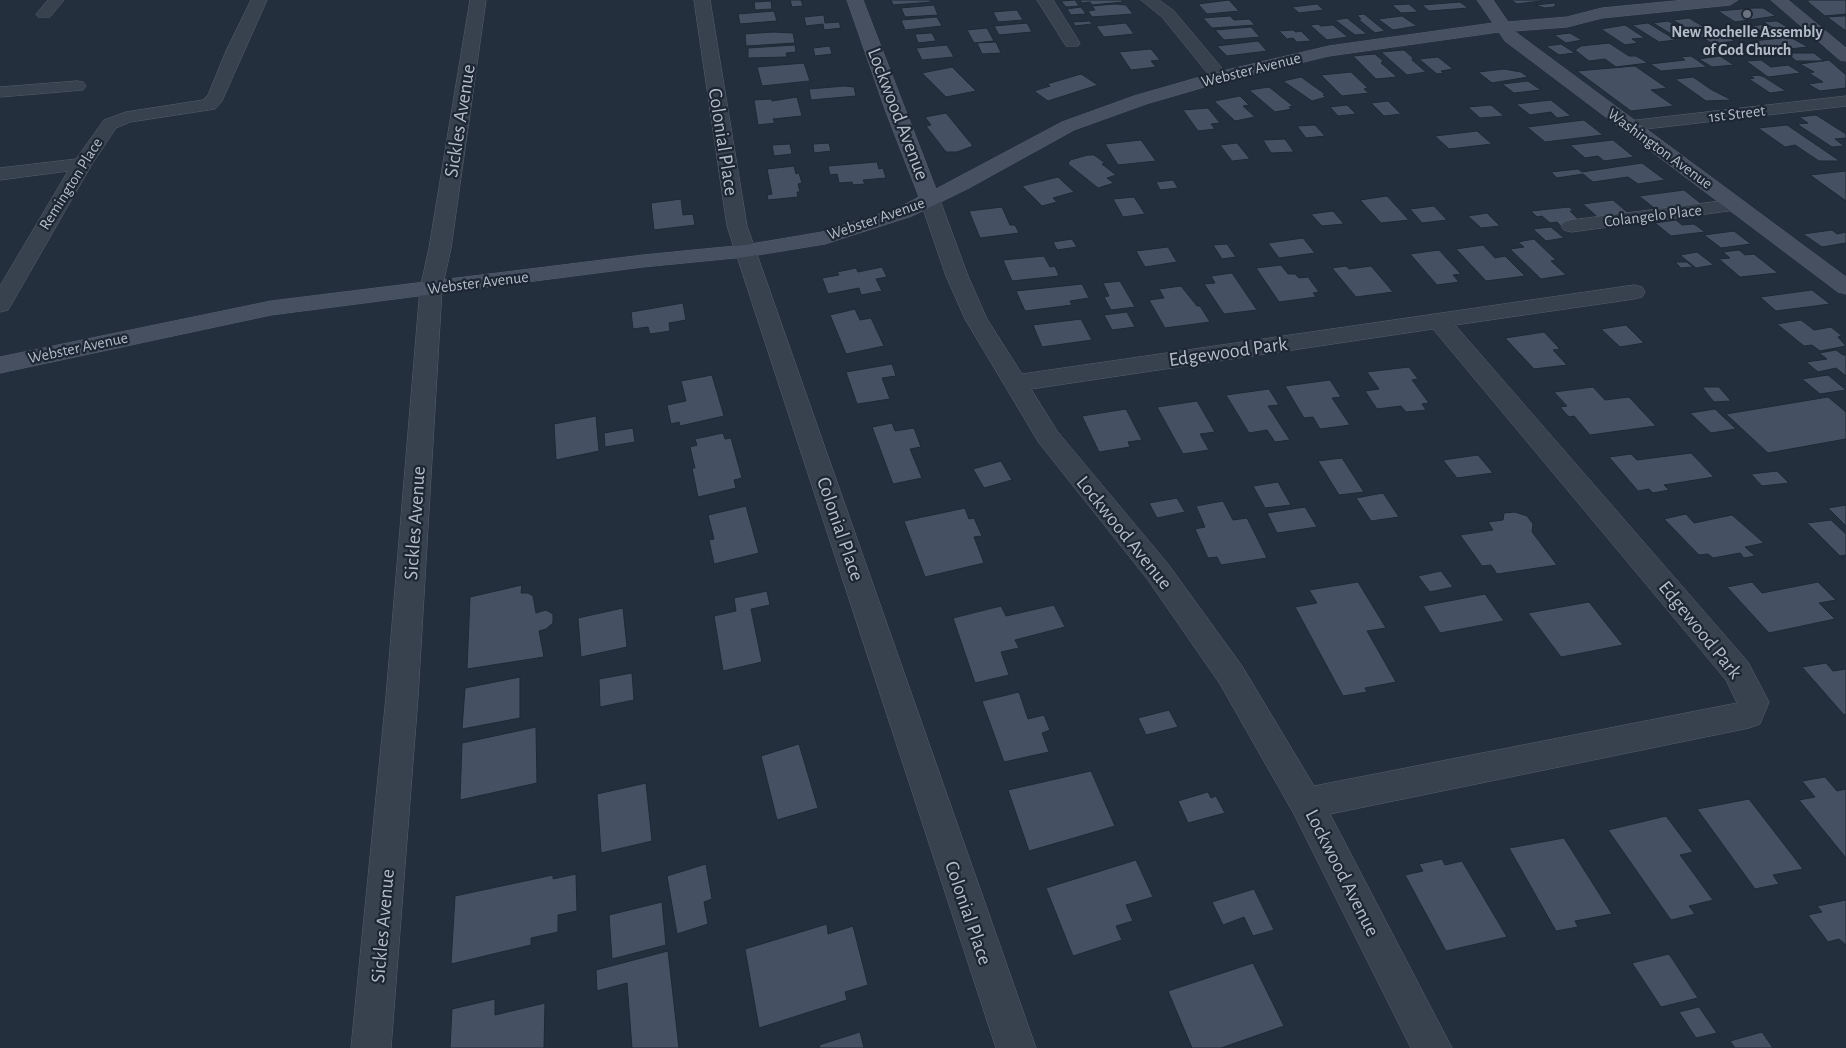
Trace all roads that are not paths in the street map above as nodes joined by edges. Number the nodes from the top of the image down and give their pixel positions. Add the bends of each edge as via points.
1 (56, 0) edge
2 (259, 0) edge
3 (478, 0) edge
4 (702, 0) edge
5 (855, 0) edge
6 (1045, 0) edge
7 (1149, 0) edge
8 (1485, 0) edge
9 (1730, 0) edge
10 (1779, 0) edge
11 (1170, 7) edge
12 (44, 14) dead end
13 (1504, 28) junction
14 (1072, 43) dead end
15 (1846, 56) edge
16 (1220, 77) junction
17 (77, 86) dead end
18 (0, 92) edge
19 (1846, 101) edge
20 (1628, 126) junction
21 (82, 164) junction
22 (0, 174) edge
23 (930, 200) junction
24 (1736, 205) junction
25 (1571, 226) dead end
26 (745, 251) junction
27 (1846, 287) edge
28 (431, 289) junction
29 (1634, 292) dead end
30 (0, 305) edge
31 (1440, 322) junction
32 (0, 365) edge
33 (1016, 383) junction
34 (1306, 803) junction
35 (371, 1048) edge
36 (1016, 1048) edge
37 (1432, 1048) edge

1 - 12 street
2 - 21 street, Remington Place via 209,105 126,117 110,124
3 - 28 street, Sickles Avenue
4 - 26 street, Colonial Place via 737,226
5 - 23 street, Lockwood Avenue
6 - 14 street
7 - 11 street
8 - 13 street, Washington Avenue
9 - 13 street, Webster Avenue via 1602,13 1566,22
10 - 15 street
11 - 16 street
13 - 16 street, Webster Avenue via 1471,30 1329,52
13 - 20 street, Washington Avenue via 1511,38
16 - 23 street, Webster Avenue via 1140,100 1068,126
17 - 18 street
19 - 20 street, 1st Street
20 - 24 street, Washington Avenue
21 - 22 street
21 - 30 street, Remington Place
23 - 26 street, Webster Avenue via 905,212 824,238
23 - 33 street, Lockwood Avenue via 976,319
24 - 25 street, Colangelo Place
24 - 27 street, Washington Avenue
26 - 28 street, Webster Avenue
26 - 36 street, Colonial Place
28 - 32 street, Webster Avenue via 271,308
28 - 35 street, Sickles Avenue via 402,697
29 - 31 street, Edgewood Park
31 - 33 street, Edgewood Park
31 - 34 street, Edgewood Park via 1737,671 1753,702 1749,714 1733,718
33 - 34 street, Lockwood Avenue via 1048,437 1158,572 1231,675
34 - 37 street, Lockwood Avenue

